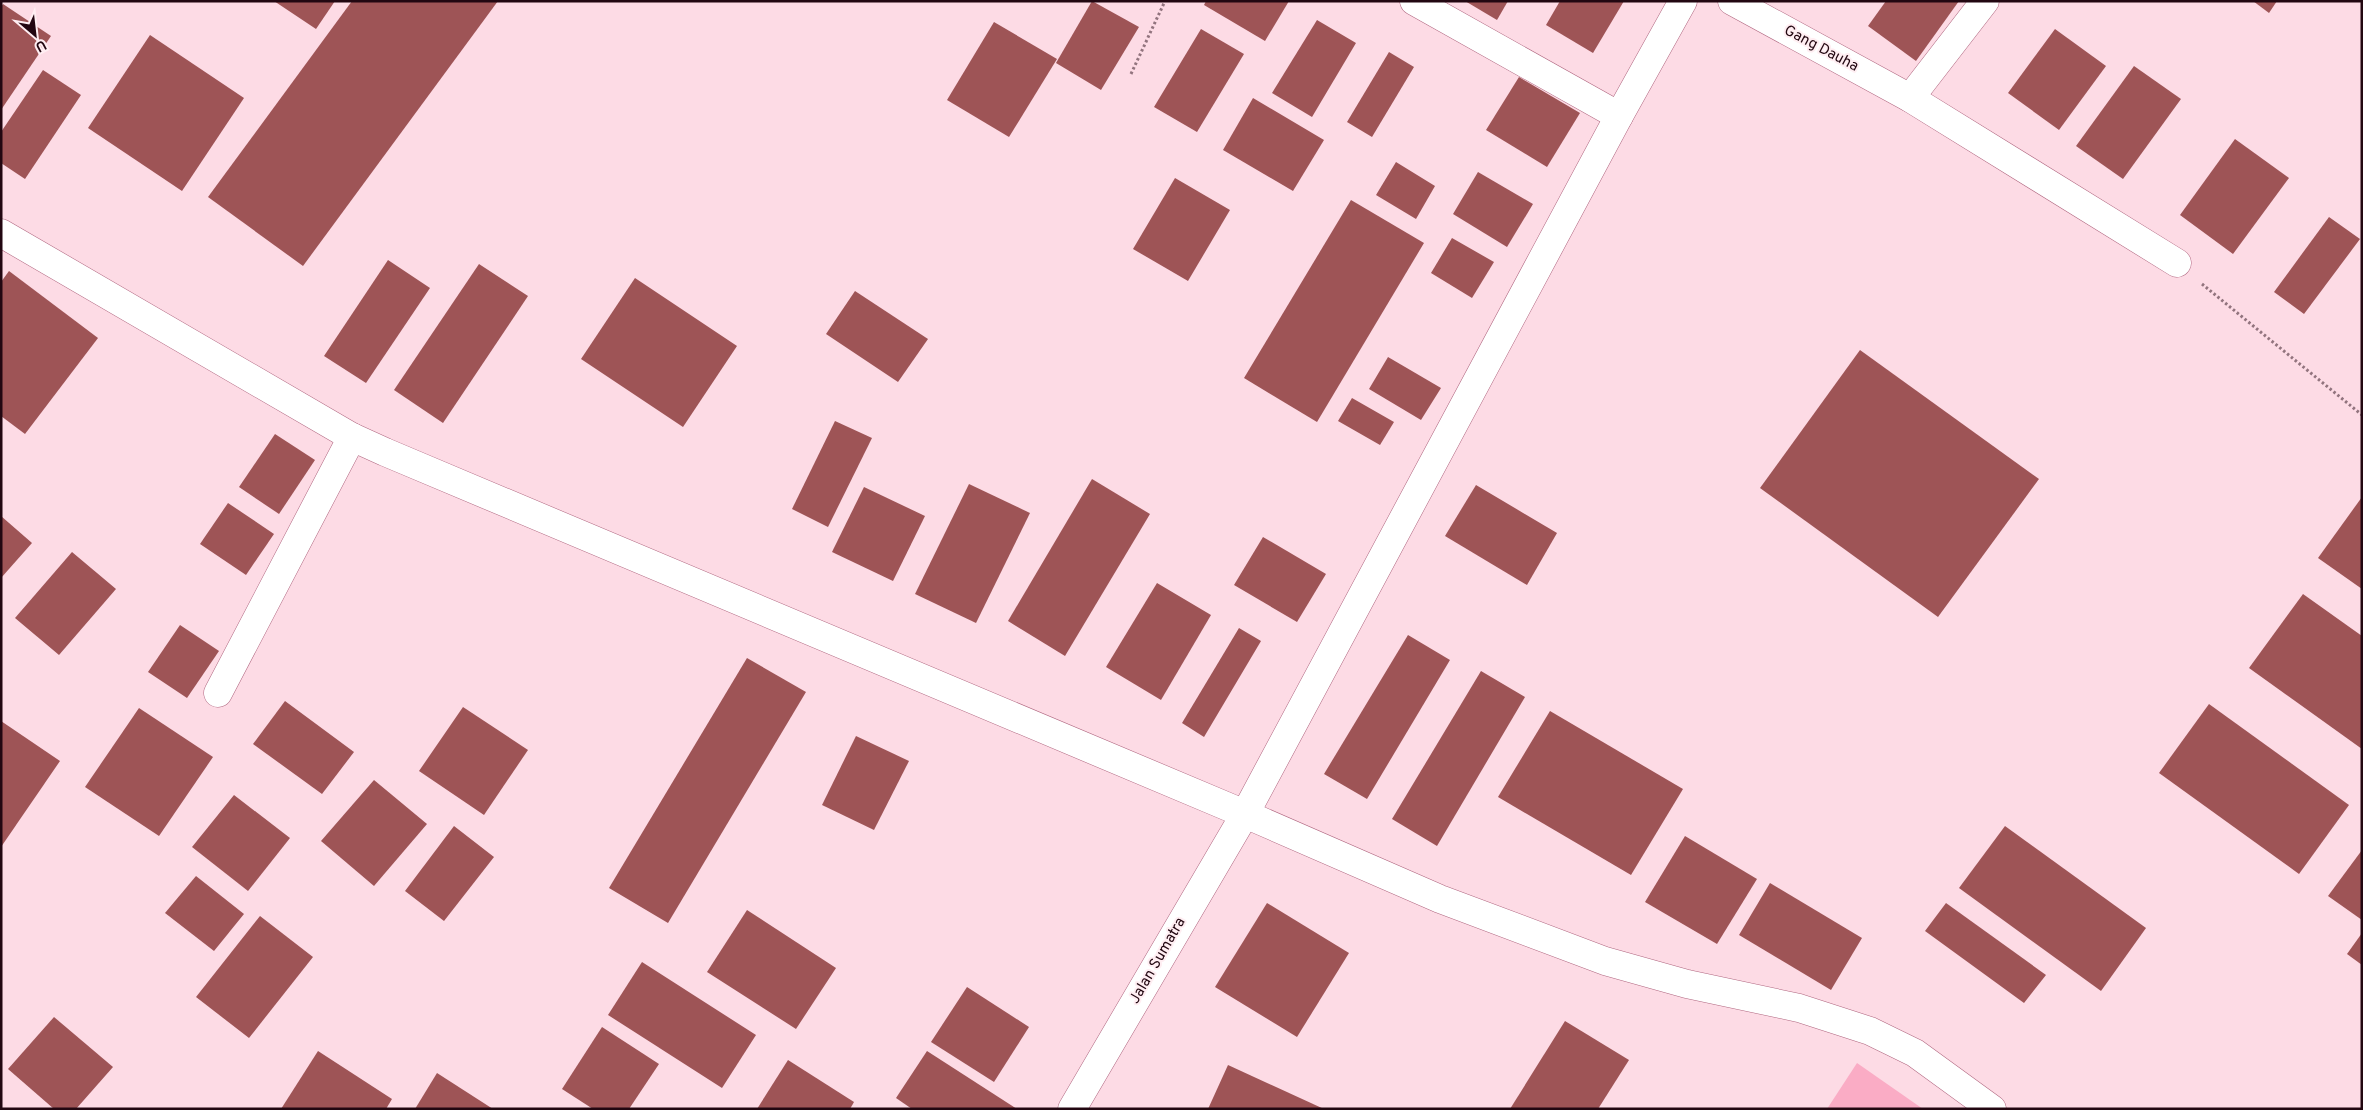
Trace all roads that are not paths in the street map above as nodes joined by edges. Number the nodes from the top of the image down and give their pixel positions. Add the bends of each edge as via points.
1 (1414, 1) edge
2 (1683, 1) edge
3 (1732, 1) edge
4 (1985, 1) edge
5 (1910, 98) junction
6 (1619, 116) junction
7 (1, 233) edge
8 (2177, 262) road end
9 (352, 436) junction
10 (218, 693) dead end
11 (1245, 814) junction
12 (1072, 1109) edge
13 (1992, 1109) edge

1 - 6 street
2 - 6 street, Jalan Sumatra
3 - 5 street, Gang Dauha
4 - 5 street
5 - 8 street, Gang Dauha
6 - 11 street, Jalan Sumatra
7 - 9 street
9 - 10 street
9 - 11 street
11 - 12 street, Jalan Sumatra
11 - 13 street via 1440,899 1604,961 1687,984 1799,1008 1870,1031 1915,1053

